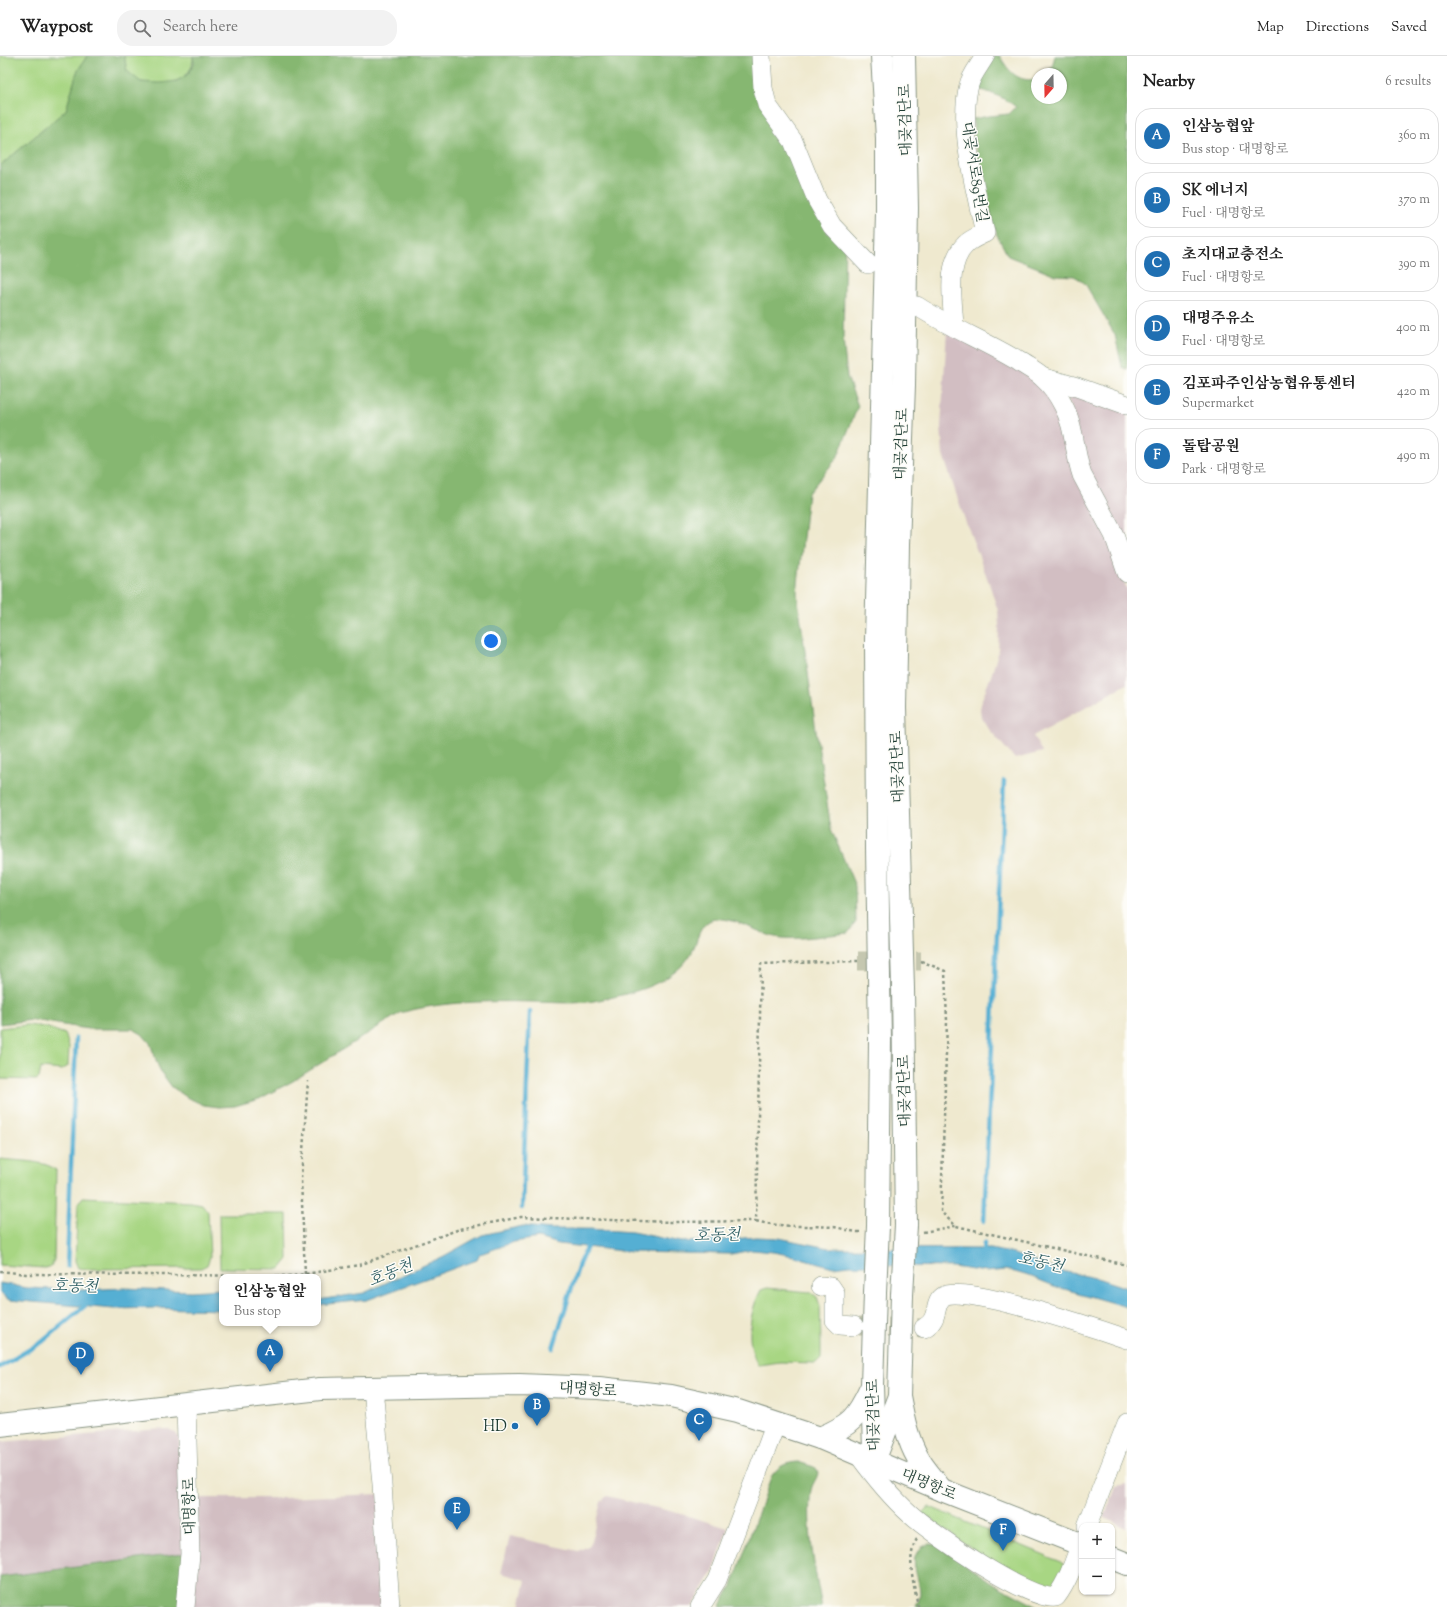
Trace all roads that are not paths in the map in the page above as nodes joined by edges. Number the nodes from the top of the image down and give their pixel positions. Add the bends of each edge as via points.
1 (761, 56) edge
2 (882, 56) edge
3 (904, 56) edge
4 (985, 56) edge
5 (868, 264) dead end
6 (917, 306) dead end
7 (954, 327) junction
8 (1044, 378) junction
9 (1127, 405) edge
10 (1127, 573) edge
11 (821, 1286) dead end
12 (854, 1326) tunnel mouth
13 (924, 1328) dead end
14 (1127, 1339) edge
15 (872, 1385) junction
16 (373, 1388) junction
17 (899, 1396) junction
18 (186, 1404) junction
19 (776, 1423) junction
20 (1127, 1423) edge
21 (0, 1425) edge
22 (820, 1438) junction
23 (866, 1458) junction
24 (942, 1490) junction
25 (1089, 1523) edge
26 (1079, 1538) edge
27 (1079, 1548) edge
28 (1114, 1559) edge
29 (1127, 1564) edge
30 (185, 1607) edge
31 (390, 1607) edge
32 (700, 1607) edge

1 - 5 street via 762,88 767,105 793,141 832,226
2 - 15 main road, 대곶검단로, bridge via 887,138 887,213 876,640 880,1040 871,1229 875,1293
3 - 17 main road, 대곶검단로, bridge via 907,208 895,708 912,1229 902,1295
4 - 7 street, 대곶서로89번길 via 969,84 965,113 971,168 985,233 966,244 953,264
6 - 7 street
7 - 8 street via 995,346
8 - 9 street
8 - 10 street via 1064,406 1080,470 1114,535
11 - 12 street via 831,1287 835,1293 835,1320 840,1325
13 - 14 street via 931,1324 938,1303 944,1296 956,1294 1045,1313
15 - 22 main road via 860,1410 849,1422
15 - 23 main road, 대곶검단로
16 - 18 main road, 대명항로 via 320,1389
16 - 19 main road, 대명항로 via 519,1385 599,1388 672,1396 738,1411
16 - 31 street
17 - 23 main road, 대곶검단로
17 - 24 main road via 907,1435 918,1459
18 - 21 main road, 대명항로
18 - 30 street, 대명항로 via 190,1554
19 - 22 main road, 대명항로
19 - 32 street via 717,1580
20 - 25 street
22 - 23 main road, 대명항로
23 - 24 main road, 대명항로
23 - 27 street via 886,1490 926,1528 968,1556 1026,1589 1050,1598 1056,1597
24 - 26 main road, 대명항로
28 - 29 main road

